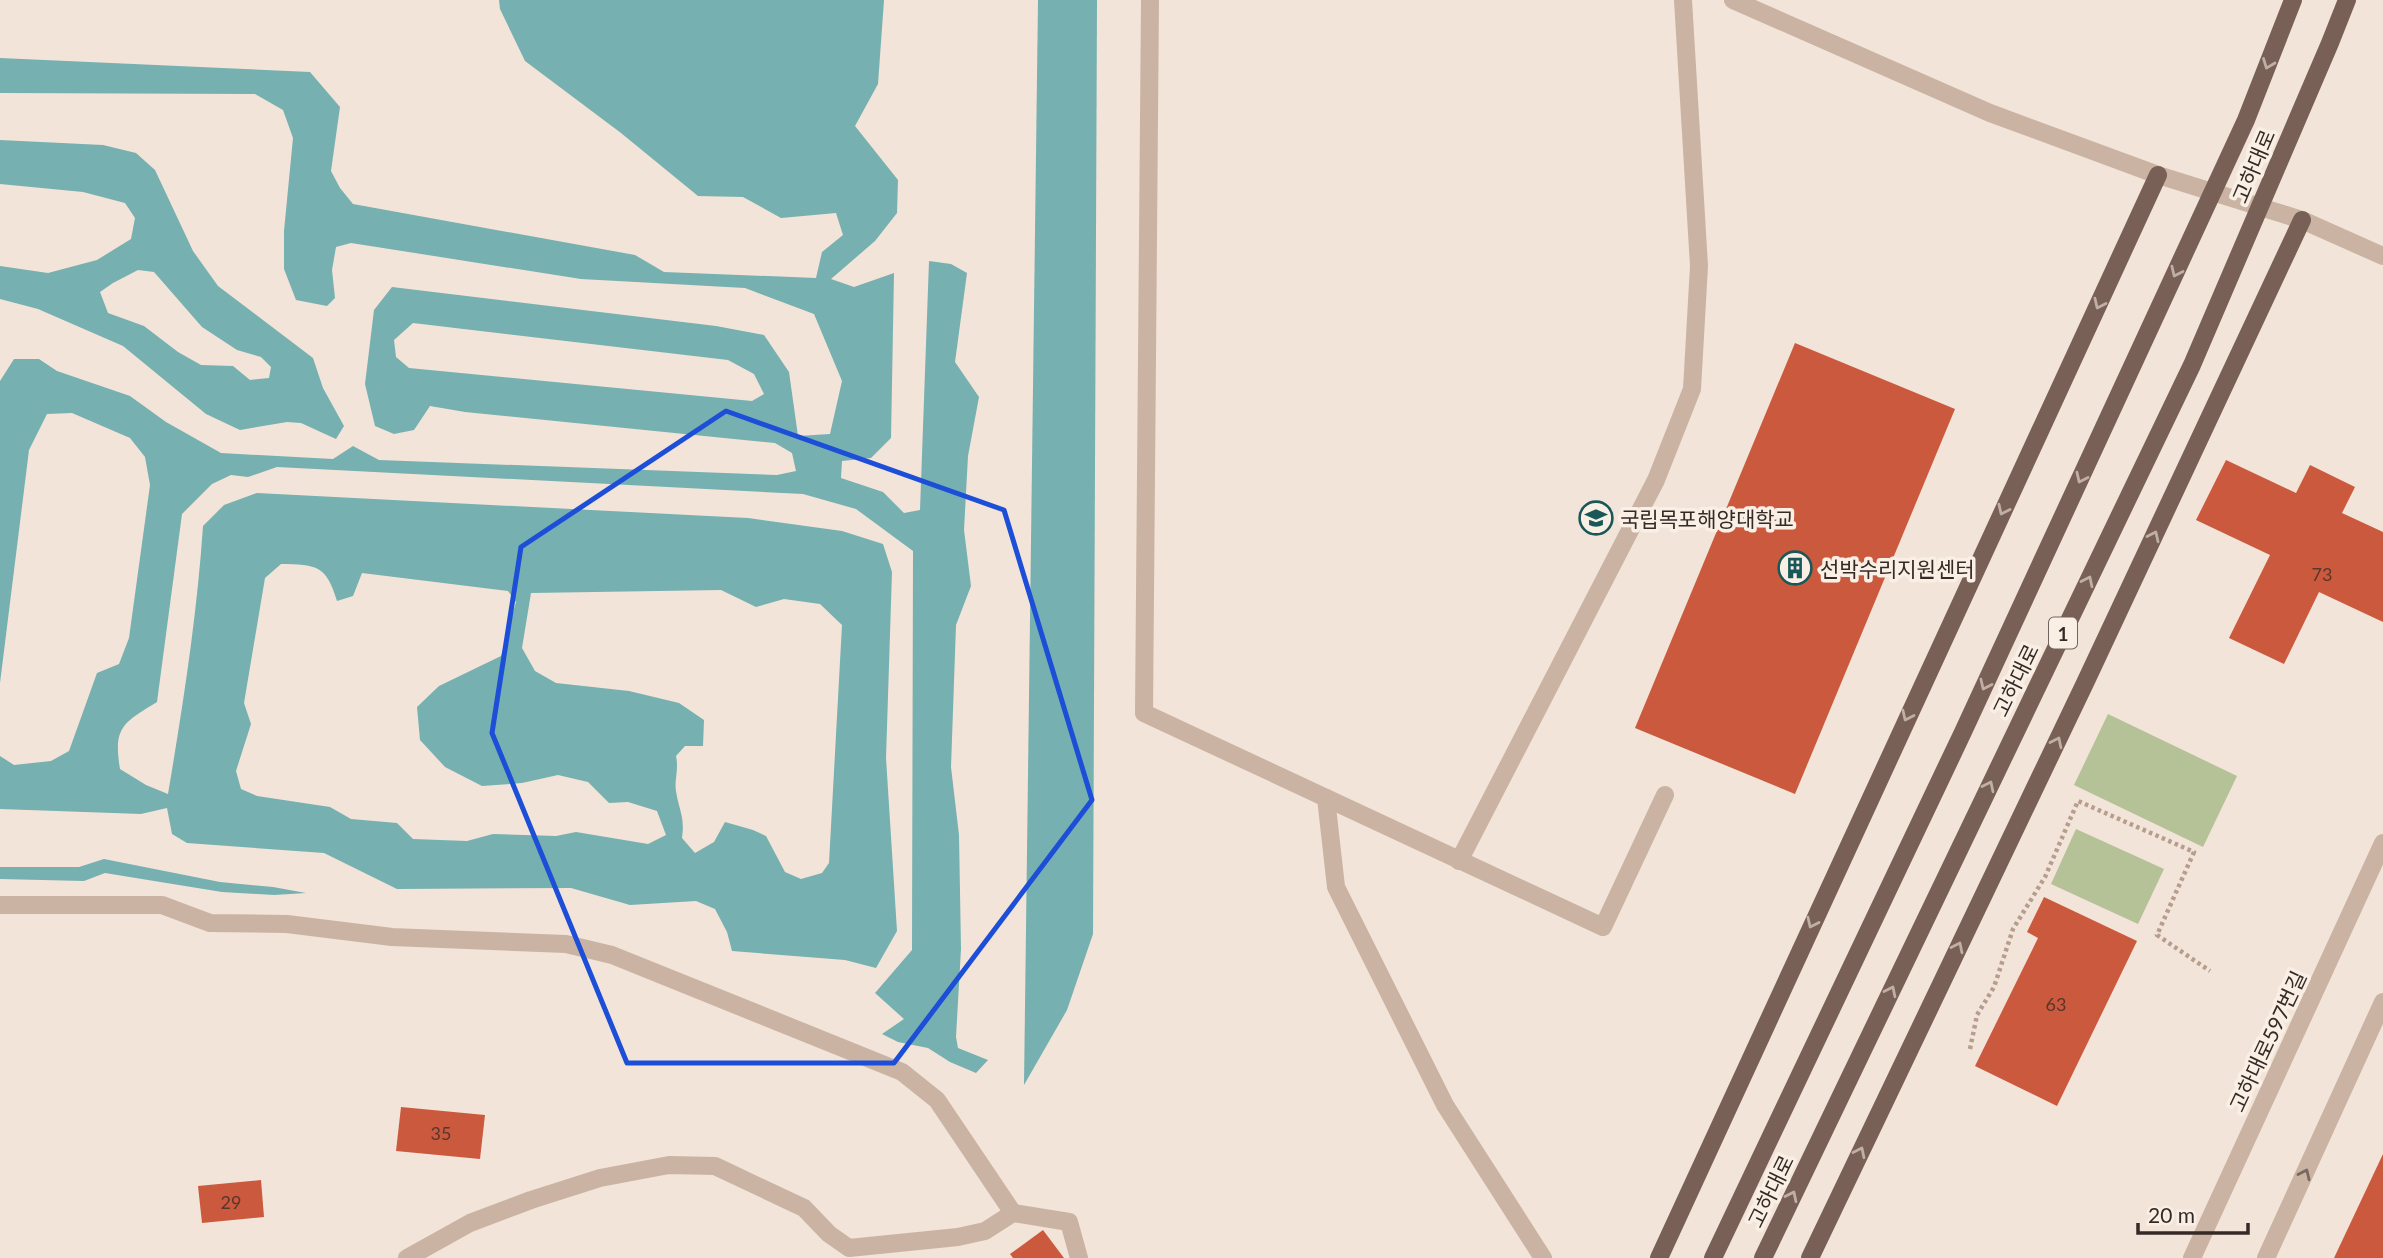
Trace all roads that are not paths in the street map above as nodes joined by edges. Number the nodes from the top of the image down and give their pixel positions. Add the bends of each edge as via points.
1 (1150, 0) edge
2 (1682, 0) edge
3 (1732, 0) edge
4 (2293, 0) edge
5 (2347, 0) edge
6 (2158, 175) junction
7 (2302, 219) junction
8 (2383, 256) edge
9 (1665, 795) dead end
10 (1326, 798) junction
11 (2383, 843) edge
12 (1459, 861) junction
13 (0, 905) edge
14 (2383, 1002) edge
15 (1013, 1213) junction
16 (407, 1258) edge
17 (1079, 1258) edge
18 (1543, 1258) edge
19 (1659, 1258) edge
20 (1713, 1258) edge
21 (1763, 1258) edge
22 (1810, 1258) edge
23 (2192, 1258) edge
24 (2266, 1258) edge

1 - 10 street via 1144,713
2 - 12 street via 1699,266 1692,390 1656,481
3 - 6 street via 1990,113
4 -> 20 main road, 고하대로 / 1, bridge via 2246,120
21 -> 5 main road, 고하대로 / 1, bridge via 2192,365
6 - 7 street
6 -> 19 main road
7 - 8 street
22 -> 7 main road
9 - 12 street via 1603,927
10 - 12 street
10 - 18 street via 1336,887 1444,1105
11 - 23 street, 고하대로597번길
13 - 15 street via 162,905 210,923 287,924 391,937 566,944 612,956 902,1072 937,1100
24 -> 14 street
15 - 16 street via 985,1231 958,1237 849,1248 804,1208 715,1166 670,1165 600,1178 531,1200 470,1223
15 - 17 street via 1069,1222

